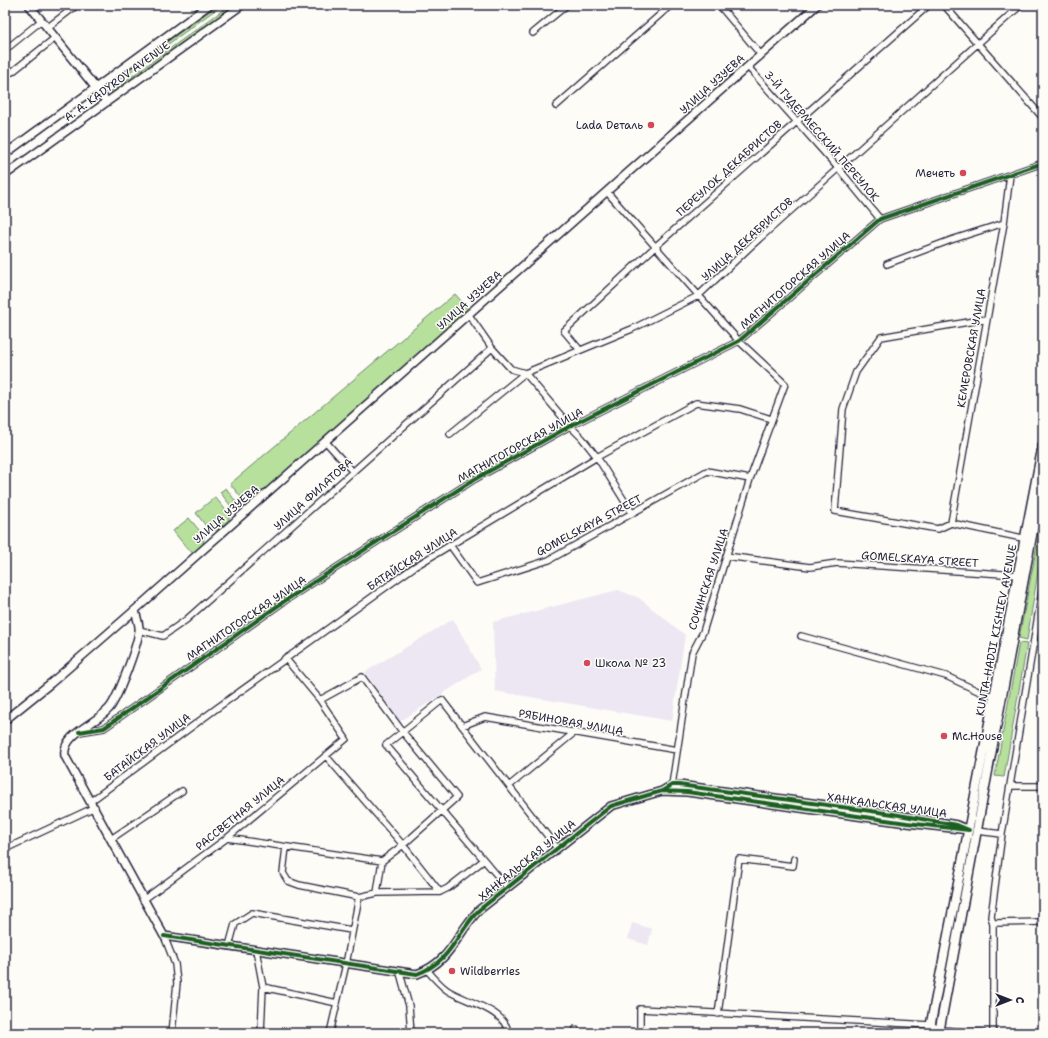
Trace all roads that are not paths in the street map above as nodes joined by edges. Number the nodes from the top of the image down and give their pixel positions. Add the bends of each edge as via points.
1 (28, 5) edge
2 (77, 5) edge
3 (209, 5) edge
4 (242, 5) edge
5 (567, 5) edge
6 (671, 5) edge
7 (719, 5) edge
8 (817, 5) edge
9 (929, 5) edge
10 (944, 5) edge
11 (1021, 5) edge
12 (41, 21) junction
13 (47, 28) junction
14 (533, 33) dead end
15 (55, 38) junction
16 (978, 44) junction
17 (5, 50) edge
18 (761, 55) junction
19 (748, 67) junction
20 (5, 68) edge
21 (96, 88) junction
22 (107, 102) junction
23 (556, 106) dead end
24 (1043, 118) edge
25 (797, 121) junction
26 (5, 154) edge
27 (1043, 163) edge
28 (839, 169) junction
29 (1010, 175) junction
30 (5, 176) edge
31 (607, 192) junction
32 (880, 219) junction
33 (1004, 223) junction
34 (656, 246) junction
35 (887, 264) dead end
36 (698, 296) junction
37 (469, 315) junction
38 (986, 318) junction
39 (739, 341) junction
40 (492, 348) junction
41 (580, 350) junction
42 (525, 373) junction
43 (771, 419) junction
44 (570, 426) junction
45 (450, 434) dead end
46 (326, 442) junction
47 (1043, 444) edge
48 (597, 457) junction
49 (353, 472) junction
50 (1040, 476) edge
51 (750, 479) junction
52 (1041, 495) edge
53 (632, 513) junction
54 (951, 523) junction
55 (1028, 539) junction
56 (450, 545) junction
57 (726, 556) junction
58 (1018, 575) junction
59 (1043, 585) edge
60 (135, 610) junction
61 (139, 630) junction
62 (801, 636) dead end
63 (1034, 644) junction
64 (1043, 644) edge
65 (285, 658) junction
66 (994, 696) junction
67 (320, 700) junction
68 (5, 720) edge
69 (462, 726) junction
70 (997, 726) junction
71 (402, 731) junction
72 (79, 732) junction
73 (575, 732) junction
74 (677, 750) junction
75 (326, 756) junction
76 (672, 785) junction
77 (509, 786) junction
78 (1010, 786) junction
79 (1043, 786) edge
80 (182, 791) dead end
81 (662, 791) junction
82 (93, 804) junction
83 (442, 811) junction
84 (973, 830) junction
85 (1002, 834) junction
86 (227, 838) junction
87 (111, 839) junction
88 (403, 845) junction
89 (286, 847) junction
90 (557, 848) junction
91 (5, 849) edge
92 (794, 859) dead end
93 (484, 860) junction
94 (382, 861) junction
95 (507, 887) junction
96 (440, 892) junction
97 (377, 893) junction
98 (359, 897) junction
99 (143, 900) junction
100 (1043, 922) edge
101 (993, 923) junction
102 (351, 930) junction
103 (164, 936) junction
104 (229, 946) junction
105 (256, 950) junction
106 (346, 964) junction
107 (427, 970) junction
108 (400, 973) junction
109 (263, 987) junction
110 (337, 1003) junction
111 (718, 1014) junction
112 (930, 1029) edge
113 (940, 1031) edge
114 (172, 1033) edge
115 (262, 1033) edge
116 (330, 1033) edge
117 (411, 1033) edge
118 (508, 1033) edge
119 (640, 1033) edge
120 (983, 1033) edge
121 (993, 1033) edge

1 - 12 street
2 - 13 street
3 - 21 street, A. A. KADYROV AVENUE
4 - 22 street, A. A. KADYROV AVENUE
5 - 14 street
6 - 23 street
7 - 18 street
8 - 18 street, УЛИЦА УЗУЕВА
9 - 25 street, ПЕРЕУЛОК ДЕКАБРИСТОВ
10 - 16 street
11 - 16 street, УЛИЦА ДЕКАБРИСТОВ
12 - 13 street
12 - 17 street
13 - 15 street
15 - 20 street via 12,72
15 - 21 street
16 - 24 street
16 - 28 street, УЛИЦА ДЕКАБРИСТОВ
18 - 19 street, УЛИЦА УЗУЕВА
19 - 25 street, 3-Й ГУДЕРМЕССКИЙ ПЕРЕУЛОК
19 - 31 street, УЛИЦА УЗУЕВА
21 - 22 street
21 - 26 street, A. A. KADYROV AVENUE
22 - 30 street, A. A. KADYROV AVENUE
25 - 28 street, 3-Й ГУДЕРМЕССКИЙ ПЕРЕУЛОК
25 - 34 street, ПЕРЕУЛОК ДЕКАБРИСТОВ
27 - 29 street, МАГНИТОГОРСКАЯ УЛИЦА
28 - 32 street, 3-Й ГУДЕРМЕССКИЙ ПЕРЕУЛОК
28 - 36 street, УЛИЦА ДЕКАБРИСТОВ
29 - 32 street, МАГНИТОГОРСКАЯ УЛИЦА
29 - 33 street, КЕМЕРОВСКАЯ УЛИЦА
31 - 34 street
31 - 37 street, УЛИЦА УЗУЕВА
32 - 39 street, МАГНИТОГОРСКАЯ УЛИЦА
33 - 35 street
33 - 38 street, КЕМЕРОВСКАЯ УЛИЦА
34 - 36 street
34 - 41 street, ПЕРЕУЛОК ДЕКАБРИСТОВ via 564,331
36 - 39 street
36 - 41 street, УЛИЦА ДЕКАБРИСТОВ via 632,329
37 - 40 street
37 - 46 street, УЛИЦА УЗУЕВА
38 - 54 street, КЕМЕРОВСКАЯ УЛИЦА
38 - 54 street via 881,337 856,372 844,409 835,511 938,529
39 - 43 street, СОЧИНСКАЯ УЛИЦА via 786,384
39 - 44 street, МАГНИТОГОРСКАЯ УЛИЦА
40 - 42 street via 511,369
40 - 49 street, УЛИЦА ФИЛАТОВА
41 - 42 street, УЛИЦА ДЕКАБРИСТОВ
42 - 44 street
42 - 45 street, УЛИЦА ДЕКАБРИСТОВ
43 - 48 street, БАТАЙСКАЯ УЛИЦА via 740,409 696,403
43 - 51 street, СОЧИНСКАЯ УЛИЦА
44 - 48 street
44 - 72 street, МАГНИТОГОРСКАЯ УЛИЦА via 475,479 373,543 286,600 104,728
46 - 49 street
46 - 60 street, УЛИЦА УЗУЕВА
47 - 50 main road, KUNTA-HADJI KISHIEV AVENUE
48 - 53 street
48 - 56 street, БАТАЙСКАЯ УЛИЦА
49 - 61 street, УЛИЦА ФИЛАТОВА via 186,620 163,636
50 - 52 main road, KUNTA-HADJI KISHIEV AVENUE
50 - 55 main road, KUNTA-HADJI KISHIEV AVENUE
51 - 53 street, GOMELSKAYA STREET via 707,471
51 - 57 street, СОЧИНСКАЯ УЛИЦА
52 - 55 main road, KUNTA-HADJI KISHIEV AVENUE
53 - 56 street, GOMELSKAYA STREET via 549,560 478,583
54 - 55 street
55 - 58 main road, KUNTA-HADJI KISHIEV AVENUE
55 - 70 main road, KUNTA-HADJI KISHIEV AVENUE
56 - 65 street, БАТАЙСКАЯ УЛИЦА via 414,567
57 - 58 street, GOMELSKAYA STREET via 810,567 837,563
57 - 74 street, СОЧИНСКАЯ УЛИЦА via 703,632 692,653
58 - 66 main road, KUNTA-HADJI KISHIEV AVENUE
59 - 63 street
60 - 61 street
60 - 68 street, УЛИЦА УЗУЕВА
61 - 72 street via 110,708
62 - 66 street via 946,676
63 - 64 street
63 - 78 street
65 - 67 street
65 - 82 street, БАТАЙСКАЯ УЛИЦА
66 - 70 street
66 - 84 main road, KUNTA-HADJI KISHIEV AVENUE
67 - 71 street via 362,677
67 - 75 street, РАССВЕТНАЯ УЛИЦА via 346,739
69 - 71 street via 442,700
69 - 73 street, РЯБИНОВАЯ УЛИЦА via 485,717
69 - 77 street
70 - 84 main road, KUNTA-HADJI KISHIEV AVENUE
71 - 83 street via 457,797
71 - 83 street via 386,745
72 - 82 street via 66,744 65,756
73 - 74 street, РЯБИНОВАЯ УЛИЦА
73 - 77 street
74 - 76 street, СОЧИНСКАЯ УЛИЦА
75 - 86 street, РАССВЕТНАЯ УЛИЦА
75 - 88 street
76 - 81 street, ХАНКАЛЬСКАЯ УЛИЦА
76 - 84 street, ХАНКАЛЬСКАЯ УЛИЦА via 893,814 957,824
77 - 90 street
78 - 79 street
78 - 85 street
80 - 87 street
81 - 84 street, ХАНКАЛЬСКАЯ УЛИЦА via 687,792
81 - 90 street, ХАНКАЛЬСКАЯ УЛИЦА via 611,806
82 - 87 street
82 - 91 street, БАТАЙСКАЯ УЛИЦА
83 - 88 street
83 - 93 street
84 - 85 street
84 - 112 main road, KUNTA-HADJI KISHIEV AVENUE
84 - 113 main road, KUNTA-HADJI KISHIEV AVENUE
85 - 101 street via 991,910
86 - 89 street
86 - 99 street, РАССВЕТНАЯ УЛИЦА
87 - 99 street
88 - 94 street
88 - 96 street
89 - 94 street
89 - 98 street via 283,873 288,881
90 - 95 street, ХАНКАЛЬСКАЯ УЛИЦА
92 - 111 street via 793,866 739,858
93 - 95 street
93 - 96 street
94 - 97 street
95 - 107 street, ХАНКАЛЬСКАЯ УЛИЦА via 470,920 441,962
96 - 97 street
97 - 98 street
98 - 102 street
99 - 103 street
100 - 101 street
101 - 121 street
102 - 104 street via 252,913 235,924
102 - 106 street
103 - 104 street, ХАНКАЛЬСКАЯ УЛИЦА
103 - 114 street via 175,964 177,983
104 - 105 street, ХАНКАЛЬСКАЯ УЛИЦА
105 - 106 street, ХАНКАЛЬСКАЯ УЛИЦА
105 - 109 street
106 - 108 street, ХАНКАЛЬСКАЯ УЛИЦА
106 - 110 street
107 - 108 street, ХАНКАЛЬСКАЯ УЛИЦА via 416,974
107 - 118 street via 445,989 492,1012 502,1020
108 - 117 street via 409,1006
109 - 110 street
109 - 115 street
110 - 116 street
111 - 112 street
111 - 119 street via 640,1009
112 - 113 street
113 - 120 street

